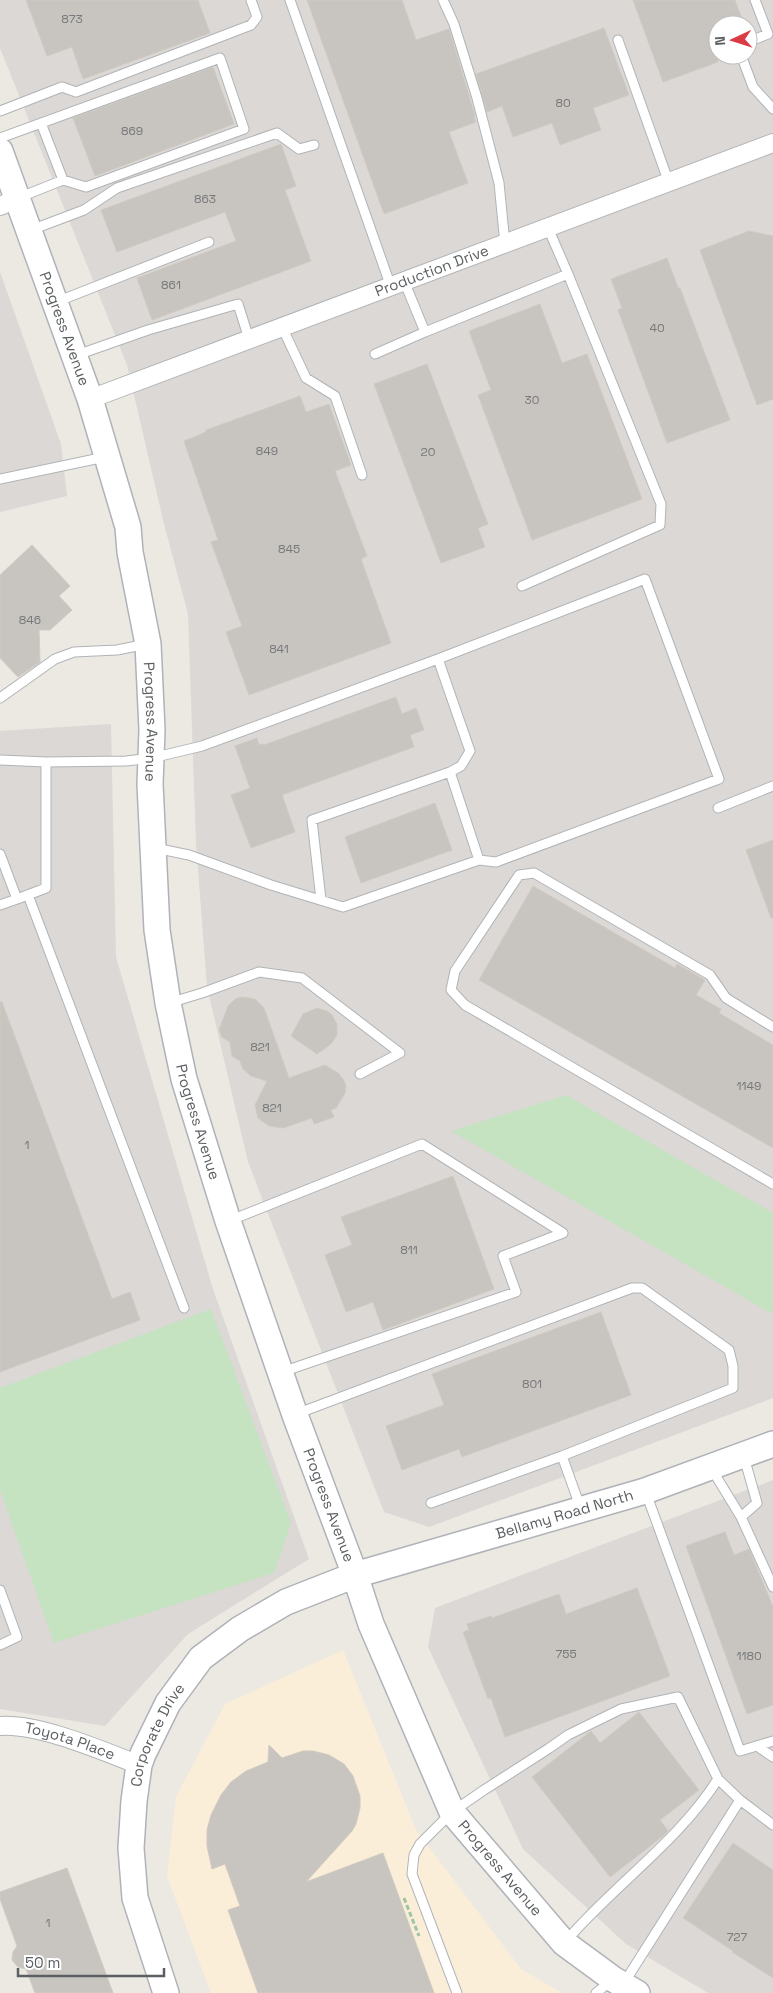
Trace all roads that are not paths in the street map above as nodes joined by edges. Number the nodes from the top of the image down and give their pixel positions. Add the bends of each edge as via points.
1 (251, 0) edge
2 (290, 0) edge
3 (443, 0) edge
4 (755, 0) edge
5 (758, 38) edge
6 (618, 40) dead end
7 (745, 65) edge
8 (773, 109) edge
9 (0, 111) edge
10 (41, 123) junction
11 (0, 138) edge
12 (773, 143) edge
13 (314, 145) dead end
14 (0, 151) edge
15 (63, 180) junction
16 (669, 183) junction
17 (9, 202) edge
18 (548, 228) junction
19 (29, 231) junction
20 (209, 242) dead end
21 (506, 244) junction
22 (568, 274) junction
23 (398, 284) junction
24 (55, 302) junction
25 (282, 327) junction
26 (425, 332) junction
27 (250, 339) junction
28 (375, 354) dead end
29 (74, 356) junction
30 (90, 398) junction
31 (107, 457) junction
32 (362, 475) dead end
33 (0, 479) edge
34 (522, 586) dead end
35 (148, 644) junction
36 (438, 659) junction
37 (0, 698) edge
38 (152, 758) junction
39 (0, 760) edge
40 (46, 762) junction
41 (450, 772) junction
42 (773, 786) edge
43 (718, 808) dead end
44 (152, 847) junction
45 (0, 854) edge
46 (479, 860) junction
47 (28, 895) junction
48 (16, 899) junction
49 (321, 900) junction
50 (0, 905) edge
51 (168, 1003) junction
52 (773, 1028) edge
53 (360, 1074) dead end
54 (773, 1184) edge
55 (228, 1221) junction
56 (184, 1308) dead end
57 (280, 1373) junction
58 (295, 1415) junction
59 (773, 1444) edge
60 (562, 1456) junction
61 (743, 1456) junction
62 (711, 1467) junction
63 (645, 1491) junction
64 (431, 1502) dead end
65 (581, 1509) junction
66 (742, 1517) junction
67 (355, 1575) junction
68 (773, 1587) edge
69 (0, 1590) edge
70 (0, 1645) edge
71 (0, 1726) edge
72 (773, 1741) edge
73 (757, 1746) junction
74 (773, 1757) edge
75 (139, 1766) junction
76 (718, 1779) junction
77 (740, 1800) junction
78 (452, 1812) junction
79 (773, 1825) edge
80 (564, 1943) junction
81 (617, 1988) edge
82 (166, 1993) edge
83 (457, 1993) edge

1 - 9 lane via 257,17 251,25 76,92 62,87
2 - 23 lane
3 - 21 lane via 454,24 477,98 499,183
4 - 5 lane via 768,34
6 - 16 lane
7 - 8 lane via 753,88
10 - 11 lane
10 - 15 lane
10 - 15 lane via 220,58 244,128 86,187
12 - 16 street, Production Drive
13 - 19 lane via 299,148 277,133 117,188 84,210
14 - 17 main road, Progress Avenue
15 - 17 lane
16 - 18 street, Production Drive
17 - 19 main road, Progress Avenue
18 - 21 street, Production Drive
18 - 22 lane
19 - 24 main road, Progress Avenue
20 - 24 lane
21 - 23 street, Production Drive
22 - 26 lane
22 - 34 lane via 661,504 660,525
23 - 25 street, Production Drive
23 - 26 lane
24 - 29 main road, Progress Avenue
25 - 27 street, Production Drive
25 - 32 lane via 306,378 335,396
26 - 28 lane
27 - 29 lane via 238,304
27 - 30 street, Production Drive
29 - 30 main road, Progress Avenue
30 - 31 main road, Progress Avenue
31 - 33 lane
31 - 35 main road, Progress Avenue via 128,527
35 - 37 lane via 117,650 74,652 55,659
35 - 38 main road, Progress Avenue
36 - 38 lane via 202,746
36 - 41 lane via 470,751 460,766
36 - 46 lane via 645,579 719,779 496,862
38 - 40 lane
38 - 44 main road, Progress Avenue
39 - 40 lane
40 - 47 lane via 46,888
41 - 46 lane
41 - 49 lane via 312,820
42 - 43 lane
44 - 49 lane via 189,855 271,886
44 - 51 main road, Progress Avenue via 157,930
45 - 48 lane
46 - 49 lane via 343,907
47 - 48 lane
47 - 56 lane
48 - 50 lane
51 - 53 lane via 259,972 302,978 400,1053
51 - 55 main road, Progress Avenue via 184,1079
52 - 54 lane via 726,998 710,975 534,873 519,875 455,971 451,990 465,1005
55 - 57 main road, Progress Avenue
55 - 57 lane via 422,1144 563,1233 503,1256 516,1292
57 - 58 main road, Progress Avenue
58 - 60 lane via 632,1288 642,1288 728,1350 733,1366 733,1388
58 - 67 main road, Progress Avenue
59 - 61 main road, Bellamy Road North
60 - 64 lane
60 - 65 lane
61 - 62 main road, Bellamy Road North
61 - 66 lane via 758,1503
62 - 63 main road, Bellamy Road North
62 - 66 lane
63 - 65 main road, Bellamy Road North
63 - 73 lane via 740,1751
65 - 67 main road, Bellamy Road North
66 - 68 lane
67 - 75 main road, Corporate Drive via 286,1602 240,1629 201,1658 168,1703
67 - 78 main road, Progress Avenue via 371,1624
69 - 70 lane via 17,1637
71 - 75 street, Toyota Place via 33,1729
72 - 73 lane
73 - 74 lane
75 - 82 main road, Corporate Drive via 131,1848 135,1898
76 - 77 lane
76 - 78 lane via 678,1697 621,1709 568,1734
76 - 80 lane via 671,1839 588,1915
77 - 79 lane
77 - 81 lane
78 - 80 main road, Progress Avenue
78 - 83 lane via 420,1844 414,1855 412,1874
80 - 81 main road, Progress Avenue

